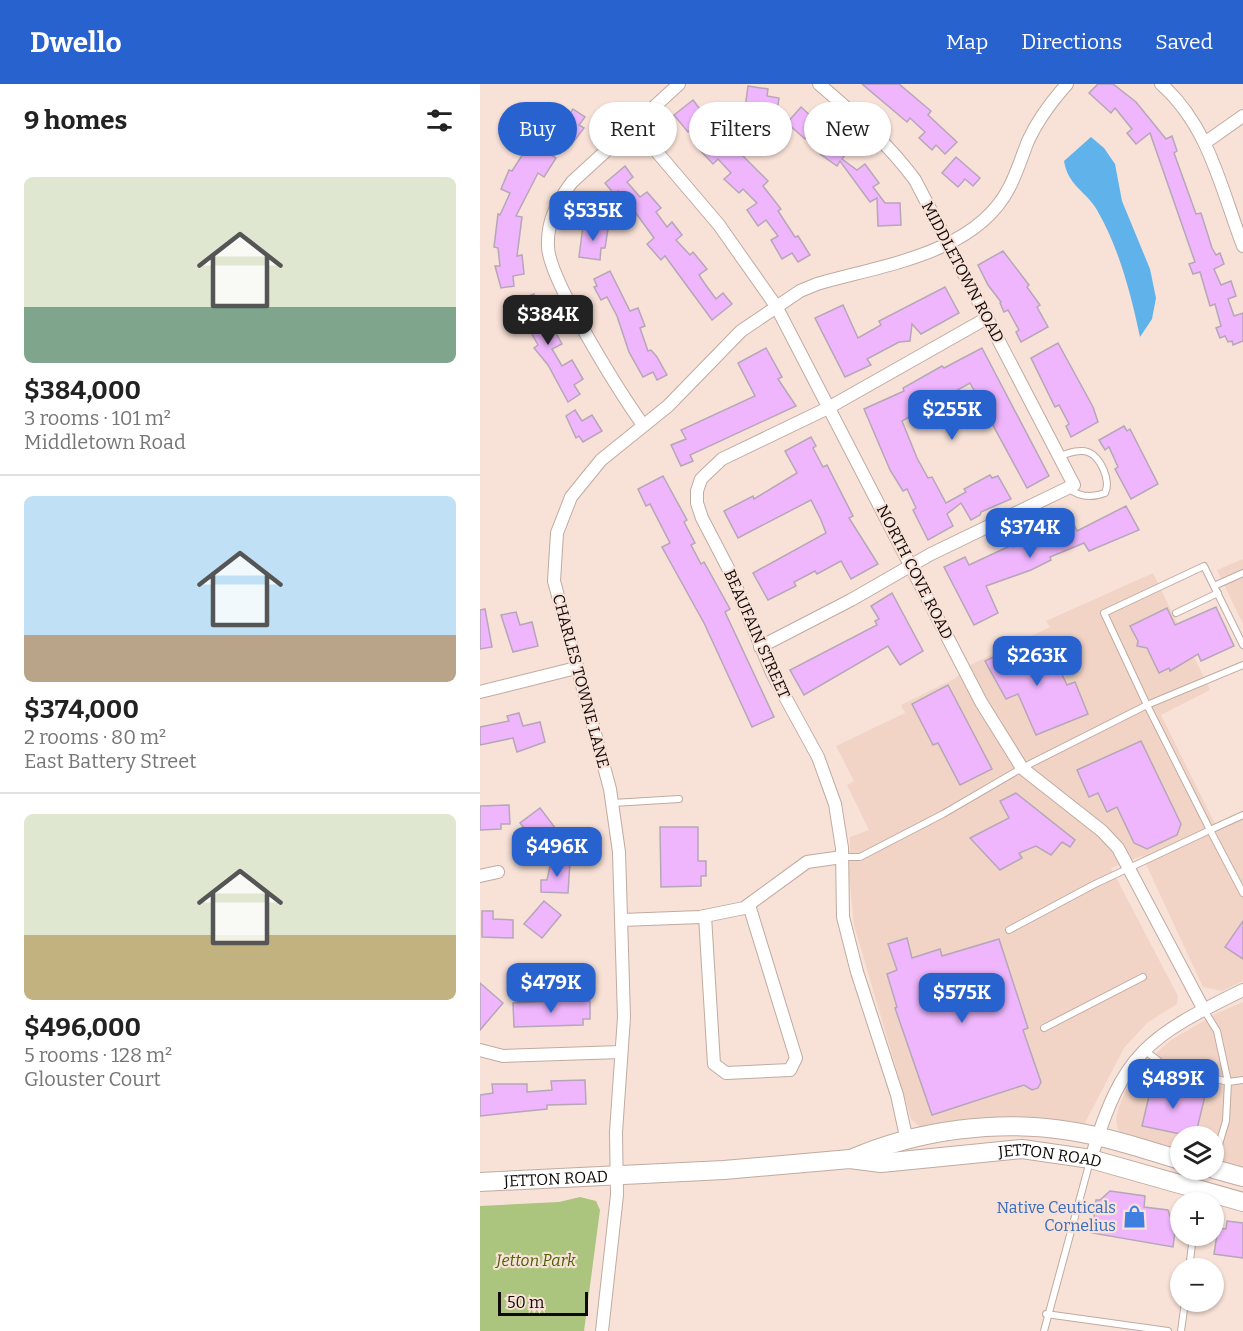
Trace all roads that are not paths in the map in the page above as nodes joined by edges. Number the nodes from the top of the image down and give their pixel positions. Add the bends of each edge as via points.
1 (679, 84) edge
2 (819, 84) edge
3 (1067, 84) edge
4 (1161, 84) edge
5 (659, 102) edge
6 (1243, 116) edge
7 (1206, 142) junction
8 (600, 156) edge
9 (660, 156) edge
10 (948, 245) junction
11 (1243, 246) edge
12 (776, 306) junction
13 (987, 318) junction
14 (828, 408) junction
15 (643, 425) junction
16 (1060, 456) junction
17 (1071, 487) junction
18 (911, 565) junction
19 (1243, 573) edge
20 (1214, 586) junction
21 (1218, 593) junction
22 (1176, 614) dead end
23 (1243, 645) edge
24 (760, 647) junction
25 (1243, 665) edge
26 (576, 668) junction
27 (480, 692) edge
28 (1147, 705) junction
29 (1022, 768) junction
30 (679, 799) dead end
31 (613, 803) junction
32 (1243, 815) edge
33 (1210, 830) junction
34 (842, 856) junction
35 (1129, 867) junction
36 (498, 872) dead end
37 (480, 876) edge
38 (1243, 893) edge
39 (749, 905) junction
40 (705, 916) junction
41 (622, 920) junction
42 (1010, 930) dead end
43 (1143, 977) dead end
44 (1243, 990) edge
45 (1204, 1010) junction
46 (1044, 1028) dead end
47 (480, 1050) edge
48 (1143, 1050) junction
49 (621, 1052) junction
50 (1243, 1080) edge
51 (1228, 1082) junction
52 (1224, 1128) edge
53 (1098, 1136) junction
54 (907, 1141) junction
55 (1170, 1157) edge
56 (1091, 1159) junction
57 (850, 1160) junction
58 (1224, 1172) edge
59 (615, 1176) junction
60 (1243, 1177) edge
61 (480, 1182) edge
62 (1243, 1202) edge
63 (1184, 1312) edge
64 (1046, 1314) junction
65 (602, 1331) edge
66 (1044, 1331) edge
67 (1168, 1331) edge
68 (1181, 1331) edge

1 - 5 street
2 - 10 street, MIDDLETOWN ROAD via 898,157 915,180
3 - 10 street, CHARLES TOWNE LANE via 1038,121 1009,189 996,207 974,229
4 - 7 street via 1188,111
6 - 7 street
7 - 11 street
8 - 15 street via 561,198 549,224 548,245 553,270 625,400
9 - 12 street, NORTH COVE ROAD via 719,225
10 - 12 street, CHARLES TOWNE LANE via 817,284
10 - 13 street, MIDDLETOWN ROAD
12 - 14 street, NORTH COVE ROAD
12 - 15 street, CHARLES TOWNE LANE via 741,331 668,406
13 - 14 street, BEAUFAIN STREET
13 - 16 street, MIDDLETOWN ROAD
14 - 18 street, NORTH COVE ROAD
14 - 24 street, BEAUFAIN STREET via 722,459 701,479 697,491 702,518 734,581
15 - 26 street, CHARLES TOWNE LANE via 579,484 558,533 554,581
16 - 17 street, MIDDLETOWN ROAD
16 - 17 lane via 1088,452 1098,459 1107,480 1105,493 1098,495 1076,495
17 - 18 street
18 - 24 street
18 - 29 street, NORTH COVE ROAD via 981,702
19 - 20 lane
20 - 21 lane
20 - 28 lane via 1204,566 1104,614
21 - 22 lane
21 - 23 lane
24 - 34 street, BEAUFAIN STREET via 818,757 835,804
25 - 28 lane
26 - 27 street
26 - 31 street, CHARLES TOWNE LANE
28 - 29 lane
28 - 33 lane
29 - 34 lane via 860,857
29 - 35 street, NORTH COVE ROAD via 1102,831
30 - 31 lane
31 - 41 street, CHARLES TOWNE LANE
32 - 33 lane
33 - 35 lane
33 - 38 lane
34 - 39 street via 807,862
34 - 54 street, BEAUFAIN STREET via 844,926 897,1095
35 - 42 lane
35 - 45 street, NORTH COVE ROAD
36 - 37 street
39 - 40 street
39 - 40 street via 796,1058 790,1070 726,1073 714,1064
40 - 41 street
41 - 49 street, CHARLES TOWNE LANE
43 - 46 lane
44 - 45 street
45 - 48 street via 1177,1024
45 - 51 lane via 1216,1031
47 - 49 street via 514,1056
48 - 51 lane via 1164,1065
48 - 53 street via 1122,1077
49 - 59 street, CHARLES TOWNE LANE
50 - 51 lane
51 - 52 lane
53 - 54 street, JETTON ROAD via 1036,1126 1004,1126
53 - 55 street, JETTON ROAD
53 - 56 street
54 - 57 street, JETTON ROAD via 879,1147
56 - 57 street, JETTON ROAD via 1022,1149 881,1162
56 - 62 street, JETTON ROAD via 1205,1197
56 - 64 lane
57 - 59 street, JETTON ROAD
58 - 60 street
59 - 61 street, JETTON ROAD
59 - 65 street, CHARLES TOWNE LANE
63 - 68 lane
64 - 66 lane
64 - 67 lane

